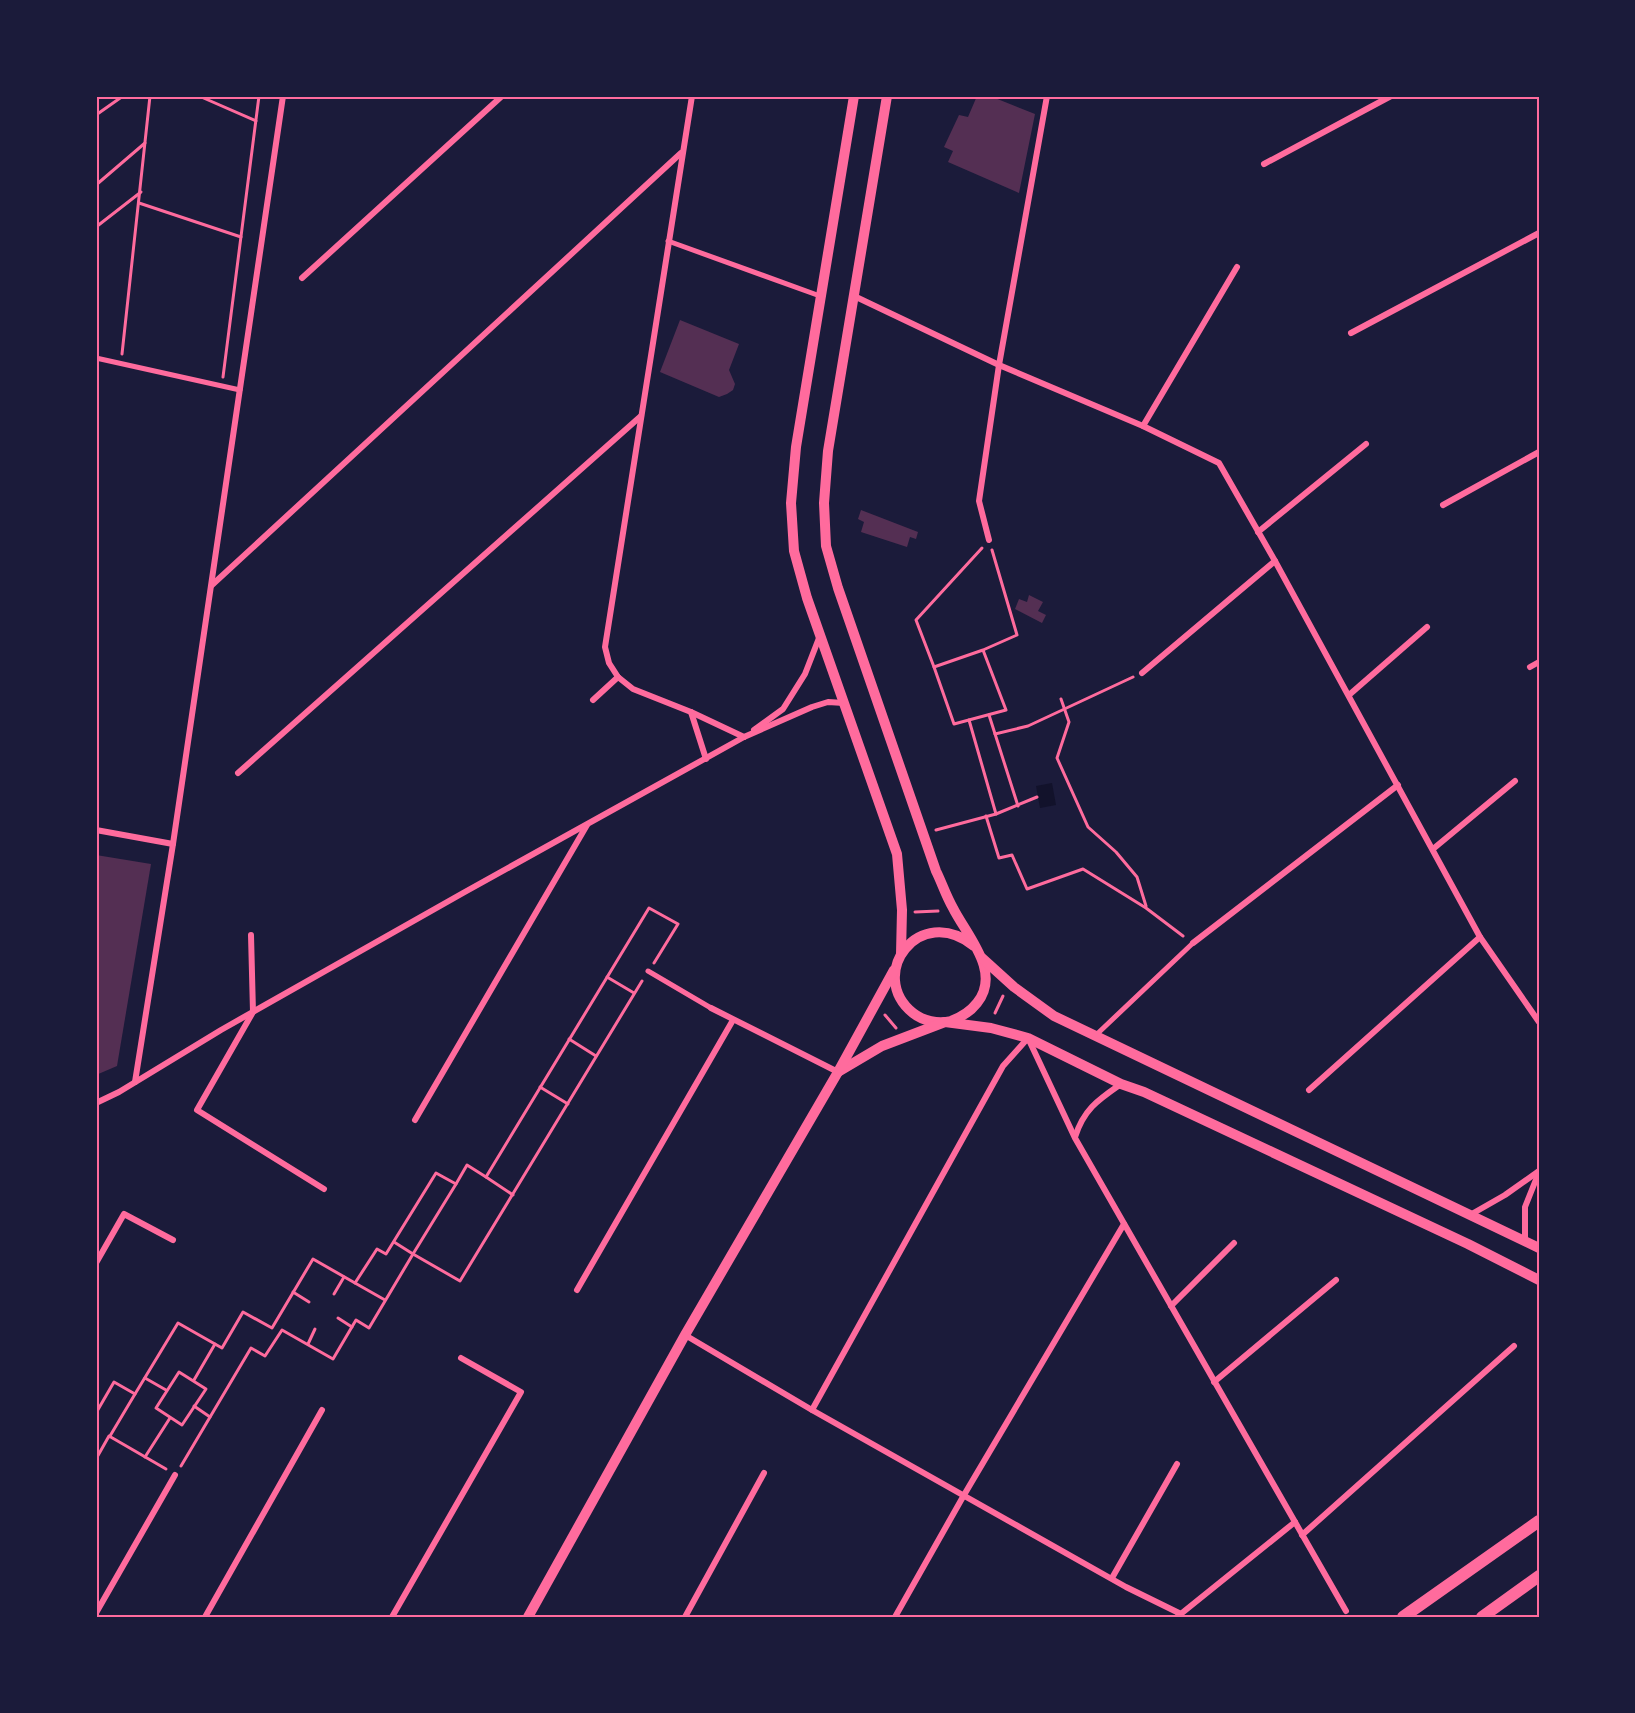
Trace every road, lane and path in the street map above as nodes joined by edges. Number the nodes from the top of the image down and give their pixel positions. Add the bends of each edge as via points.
1 (123, 96) edge
2 (150, 96) edge
3 (199, 96) edge
4 (259, 96) edge
5 (283, 96) edge
6 (502, 96) edge
7 (692, 96) edge
8 (854, 96) edge
9 (887, 96) edge
10 (1047, 96) edge
11 (1390, 96) edge
12 (96, 115) edge
13 (256, 121) junction
14 (146, 142) junction
15 (681, 152) junction
16 (1264, 164) dead end
17 (96, 185) edge
18 (141, 192) junction
19 (140, 203) junction
20 (96, 227) edge
21 (1539, 233) edge
22 (241, 237) junction
23 (668, 241) junction
24 (1237, 267) dead end
25 (302, 278) dead end
26 (822, 296) junction
27 (854, 296) junction
28 (1351, 333) dead end
29 (96, 358) edge
30 (121, 363) junction
31 (999, 365) junction
32 (222, 386) junction
33 (240, 390) junction
34 (640, 416) junction
35 (1143, 426) junction
36 (1366, 444) dead end
37 (1539, 452) edge
38 (1443, 505) dead end
39 (1258, 532) junction
40 (989, 540) junction
41 (1275, 561) junction
42 (211, 585) junction
43 (1427, 627) dead end
44 (820, 636) junction
45 (983, 650) junction
46 (1539, 662) edge
47 (934, 667) junction
48 (1530, 667) dead end
49 (1142, 673) joint
50 (618, 677) junction
51 (1349, 695) junction
52 (1061, 699) dead end
53 (593, 700) dead end
54 (844, 703) junction
55 (1065, 709) junction
56 (690, 712) junction
57 (989, 715) junction
58 (969, 720) junction
59 (995, 734) junction
60 (744, 737) junction
61 (706, 759) junction
62 (238, 773) dead end
63 (1515, 781) dead end
64 (1398, 785) junction
65 (1037, 797) dead end
66 (1018, 806) junction
67 (996, 814) junction
68 (986, 816) junction
69 (588, 823) junction
70 (96, 830) edge
71 (934, 830) dead end
72 (173, 844) junction
73 (1433, 849) junction
74 (1146, 908) junction
75 (941, 910) dead end
76 (910, 913) dead end
77 (251, 935) dead end
78 (1480, 937) junction
79 (1193, 943) junction
80 (974, 946) junction
81 (901, 954) junction
82 (982, 958) junction
83 (896, 968) junction
84 (648, 971) junction
85 (607, 977) junction
86 (1006, 989) dead end
87 (634, 993) junction
88 (711, 1008) joint
89 (879, 1009) dead end
90 (253, 1012) junction
91 (995, 1013) dead end
92 (734, 1020) junction
93 (945, 1022) junction
94 (1539, 1022) edge
95 (897, 1029) dead end
96 (1096, 1036) junction
97 (1028, 1038) junction
98 (569, 1039) junction
99 (596, 1056) junction
100 (838, 1072) junction
101 (135, 1082) junction
102 (1121, 1084) junction
103 (540, 1087) junction
104 (1309, 1090) dead end
105 (96, 1103) edge
106 (568, 1104) junction
107 (415, 1120) dead end
108 (1075, 1138) junction
109 (1539, 1171) edge
110 (486, 1177) junction
111 (456, 1184) junction
112 (324, 1189) dead end
113 (513, 1195) junction
114 (1470, 1215) junction
115 (1124, 1224) junction
116 (174, 1240) dead end
117 (394, 1242) junction
118 (1525, 1242) junction
119 (1234, 1243) dead end
120 (1539, 1248) edge
121 (413, 1254) junction
122 (96, 1263) edge
123 (344, 1277) junction
124 (1336, 1280) dead end
125 (1539, 1280) edge
126 (355, 1283) junction
127 (577, 1290) dead end
128 (293, 1292) junction
129 (334, 1294) dead end
130 (385, 1300) junction
131 (309, 1302) dead end
132 (1171, 1306) junction
133 (338, 1318) dead end
134 (352, 1327) junction
135 (315, 1329) dead end
136 (684, 1335) junction
137 (215, 1344) junction
138 (307, 1344) junction
139 (1514, 1346) dead end
140 (461, 1358) dead end
141 (145, 1378) junction
142 (194, 1380) junction
143 (1214, 1382) junction
144 (166, 1390) junction
145 (135, 1394) junction
146 (194, 1406) junction
147 (322, 1410) dead end
148 (812, 1410) junction
149 (96, 1413) edge
150 (210, 1416) junction
151 (170, 1418) junction
152 (109, 1436) junction
153 (145, 1457) junction
154 (96, 1459) edge
155 (1176, 1464) dead end
156 (764, 1473) dead end
157 (175, 1475) junction
158 (964, 1495) junction
159 (1539, 1521) edge
160 (1295, 1522) junction
161 (1302, 1534) junction
162 (1539, 1576) edge
163 (1112, 1578) junction
164 (1346, 1611) dead end
165 (96, 1613) edge
166 (1179, 1615) edge
167 (205, 1617) edge
168 (392, 1617) edge
169 (528, 1617) edge
170 (685, 1617) edge
171 (895, 1617) edge
172 (1403, 1617) edge
173 (1482, 1617) edge

1 - 12 path
2 - 14 path
3 - 13 path
4 - 13 path
5 - 33 street
6 - 25 street
7 - 15 street
8 - 26 street
9 - 27 street
10 - 31 street
11 - 16 street
13 - 22 path
14 - 17 path
14 - 18 path
15 - 23 street
15 - 42 street
18 - 19 path
18 - 20 path
19 - 22 path
19 - 30 path
21 - 28 street
22 - 32 path
23 - 26 street
23 - 34 street
24 - 35 street
26 - 44 street via 796,447 791,503 794,551
27 - 31 street
27 - 80 street via 828,451 826,546 936,870
29 - 30 street
30 - 32 street
31 - 35 street
31 - 40 street via 979,501
32 - 33 street
33 - 42 street
34 - 50 street via 605,647
34 - 62 street
35 - 39 street via 1219,463
36 - 39 street
37 - 38 street
39 - 41 street
40 - 45 path via 1017,635
40 - 47 path via 916,620
41 - 49 street
41 - 51 street
42 - 72 street
43 - 51 street
44 - 54 street
44 - 60 street via 806,674 783,709
45 - 47 path
45 - 57 path via 1006,710
46 - 48 street
47 - 58 path via 954,724
49 - 55 path
50 - 53 street
50 - 56 street via 633,689
51 - 64 street
52 - 55 path
54 - 60 street via 812,707
54 - 81 street via 897,854
55 - 59 path via 1028,726
55 - 74 path via 1069,722 1057,758 1088,827 1137,877
56 - 60 street
56 - 61 street
57 - 58 path
57 - 59 path
58 - 67 path
59 - 66 path
60 - 61 street
61 - 69 street
63 - 73 street
64 - 73 street
64 - 79 street
65 - 66 path
66 - 67 path
67 - 68 path
68 - 71 path
68 - 74 path via 999,858 1012,855 1027,889 1083,869
69 - 90 street
69 - 107 street
70 - 72 street
72 - 101 street
73 - 78 street
74 - 79 path
75 - 76 path
77 - 90 street
78 - 94 street
78 - 104 street
79 - 96 street
80 - 81 street via 950,932 936,932 922,935
80 - 82 street
81 - 83 street
82 - 93 street via 985,979 980,1000 971,1011
82 - 96 street via 1054,1016
83 - 93 street via 895,982 906,1008 924,1019
83 - 100 street
84 - 85 path via 678,924 649,908
84 - 87 path
84 - 88 street
85 - 87 path
85 - 98 path
86 - 91 path
87 - 99 path
88 - 92 street
89 - 95 path
90 - 101 street
90 - 112 street via 197,1110
92 - 100 street
92 - 127 street
93 - 97 street
93 - 100 street via 882,1046
96 - 114 street
97 - 102 street
97 - 108 street
97 - 148 street via 1004,1066
98 - 99 path
98 - 103 path
99 - 106 path
100 - 136 street
101 - 105 street
102 - 108 street via 1093,1104 1080,1122
102 - 125 street
103 - 106 path
103 - 110 path
106 - 113 path
108 - 115 street
109 - 114 street
109 - 118 street via 1525,1207
110 - 111 path via 467,1165
110 - 113 path
111 - 117 path via 436,1173
111 - 121 path
113 - 121 path via 460,1281
114 - 118 street
115 - 132 street
115 - 158 street
116 - 122 street via 124,1214
117 - 121 path
117 - 126 path via 386,1254 377,1250
118 - 120 street
119 - 132 street
121 - 130 path
123 - 126 path
123 - 128 path via 313,1259
123 - 129 path
124 - 143 street
126 - 130 path
128 - 131 path
128 - 137 path via 272,1328 243,1312 222,1348
130 - 134 path via 369,1328 356,1320
132 - 143 street
133 - 134 path
134 - 138 path via 333,1359
135 - 138 path
136 - 148 street
136 - 169 street
137 - 141 path via 178,1323
137 - 142 path
138 - 150 path via 282,1330 265,1356 251,1348
139 - 161 street
140 - 168 street via 521,1392
141 - 144 path
141 - 145 path
142 - 144 path via 178,1372
142 - 146 path via 206,1389
143 - 160 street
144 - 151 path via 156,1407
145 - 149 path via 114,1382
145 - 152 path
146 - 150 path
146 - 151 path via 182,1425
147 - 167 street
148 - 158 street
150 - 157 path
151 - 153 path
152 - 153 path
152 - 154 path
153 - 157 path
155 - 163 street
156 - 170 street
157 - 165 street
158 - 163 street
158 - 171 street
159 - 172 main road
160 - 161 street
160 - 166 street
161 - 164 street
162 - 173 main road
163 - 166 street

